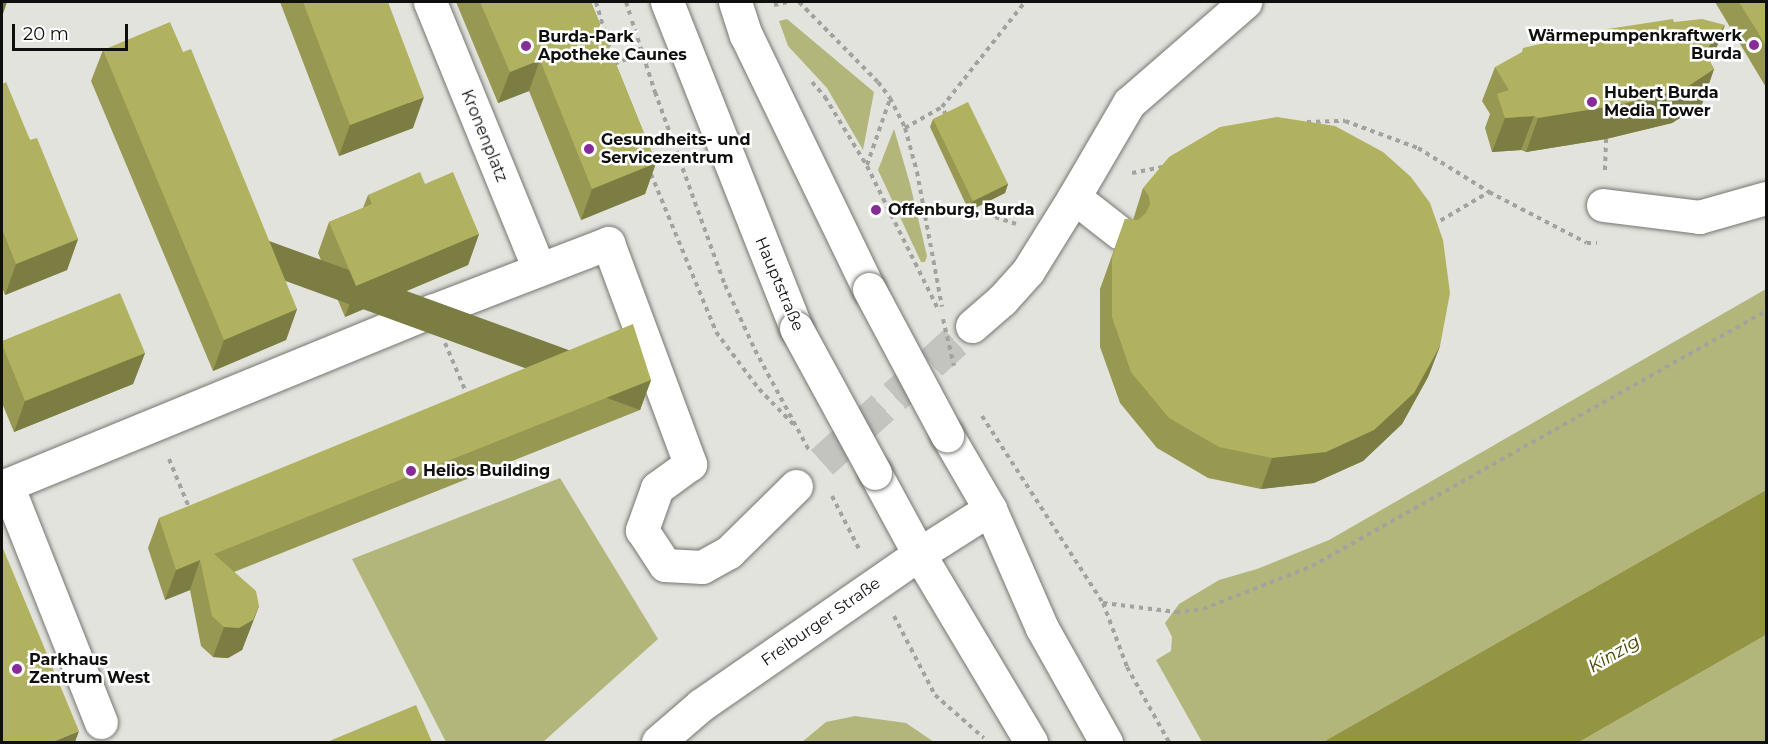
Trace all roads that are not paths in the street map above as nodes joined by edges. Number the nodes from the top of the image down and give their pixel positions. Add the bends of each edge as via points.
1 (430, 2) edge
2 (667, 2) edge
3 (735, 2) edge
4 (1245, 2) edge
5 (1074, 197) junction
6 (1767, 198) edge
7 (1603, 205) dead end
8 (1120, 233) edge
9 (539, 269) junction
10 (958, 323) tunnel mouth
11 (4, 486) edge
12 (796, 486) tunnel mouth
13 (990, 509) junction
14 (919, 554) junction
15 (101, 722) dead end
16 (1026, 734) edge
17 (658, 742) edge
18 (1106, 742) edge

1 - 9 main road, Kronenplatz
2 - 14 main road, Hauptstraße, bridge via 796,328
3 - 13 main road, bridge via 746,35 869,289
4 - 5 main road via 1129,103
5 - 8 main road
5 - 10 main road via 1028,271 1002,300
6 - 7 main road via 1699,217
9 - 11 main road
9 - 12 main road via 608,243 690,464 657,488 642,530 665,565 702,567 729,552
11 - 15 main road
13 - 14 main road, Freiburger Straße
13 - 18 main road via 1042,628
14 - 16 main road, Hauptstraße
14 - 17 main road, Freiburger Straße via 701,705

